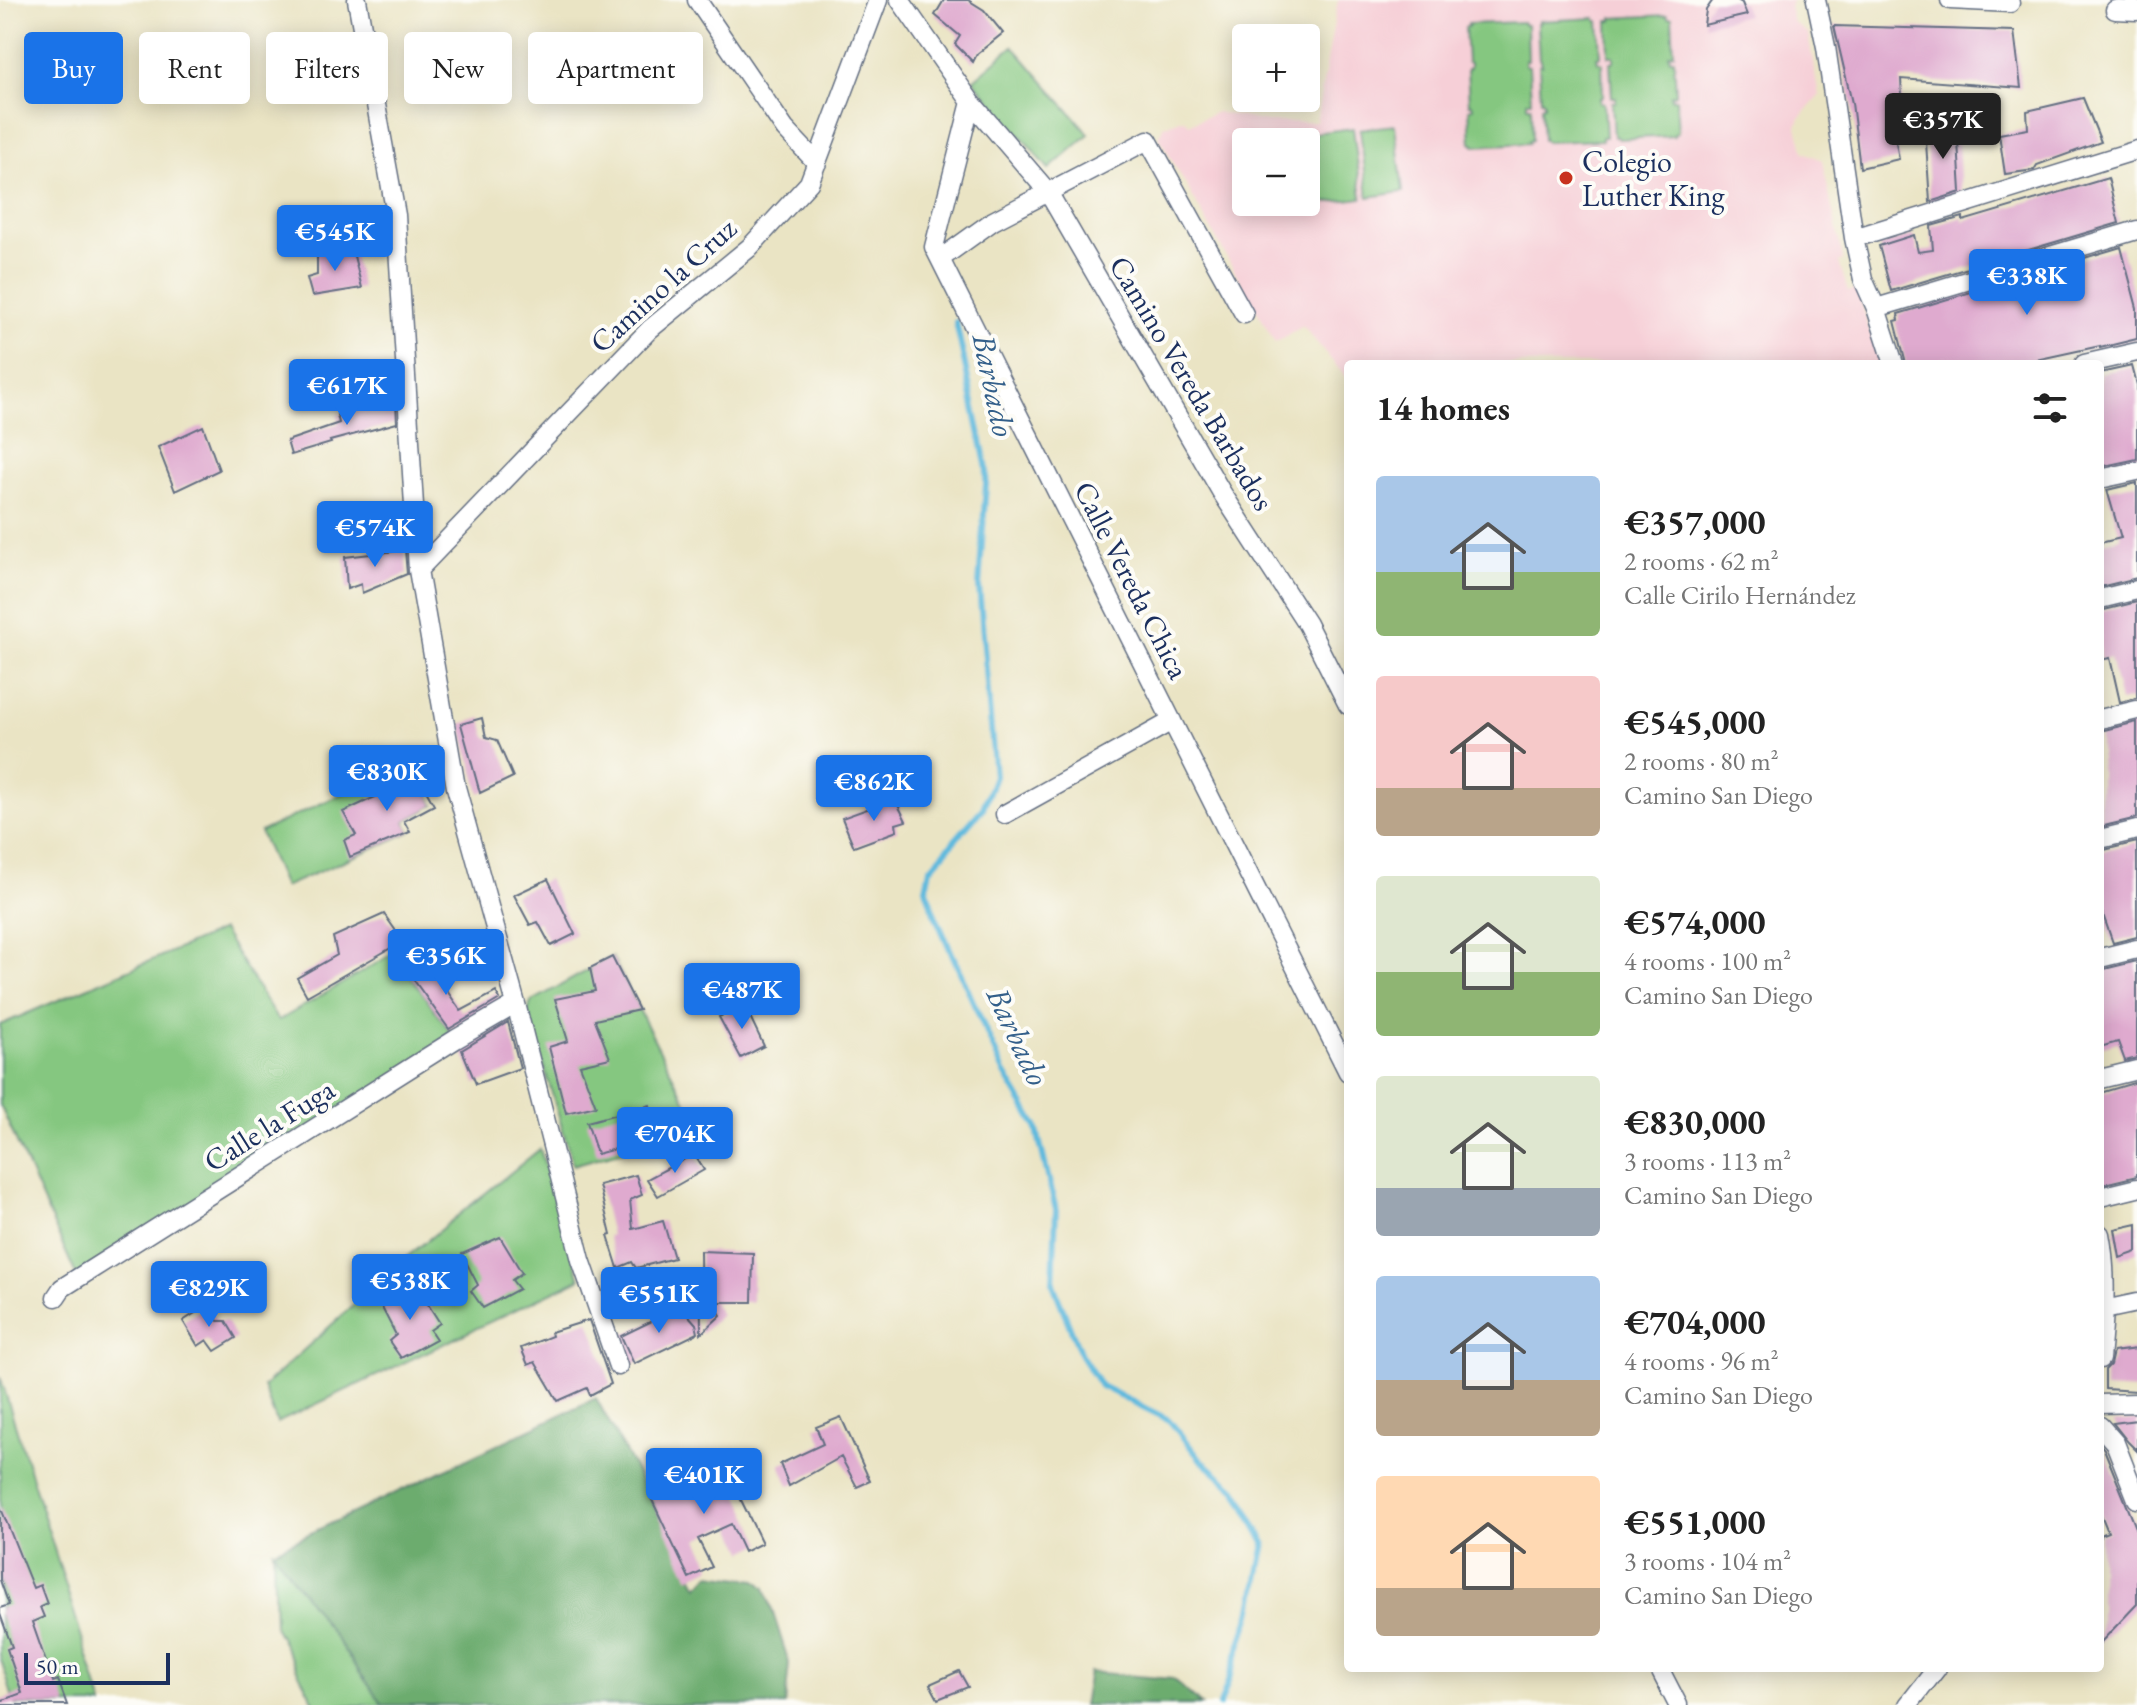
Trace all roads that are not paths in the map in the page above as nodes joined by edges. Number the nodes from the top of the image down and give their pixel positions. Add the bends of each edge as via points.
1 (357, 0) edge
2 (697, 0) edge
3 (878, 0) edge
4 (900, 0) edge
5 (1816, 0) edge
6 (1950, 0) edge
7 (2010, 3) dead end
8 (2115, 10) dead end
9 (2137, 11) edge
10 (971, 102) junction
11 (2137, 150) edge
12 (817, 163) junction
13 (1048, 192) junction
14 (2137, 230) edge
15 (1854, 238) junction
16 (940, 259) junction
17 (1876, 308) junction
18 (1244, 314) dead end
19 (2137, 352) edge
20 (1893, 360) edge
21 (2102, 360) edge
22 (2137, 471) edge
23 (2104, 478) edge
24 (418, 570) junction
25 (2137, 590) edge
26 (2104, 598) edge
27 (1344, 697) edge
28 (2137, 710) edge
29 (2104, 718) edge
30 (1172, 721) junction
31 (1005, 814) dead end
32 (2137, 830) edge
33 (2104, 838) edge
34 (2137, 949) edge
35 (2104, 957) edge
36 (516, 1004) junction
37 (1344, 1064) edge
38 (2137, 1070) edge
39 (2104, 1078) edge
40 (2137, 1188) edge
41 (2104, 1196) edge
42 (56, 1297) dead end
43 (2137, 1303) edge
44 (2104, 1310) edge
45 (618, 1366) dead end
46 (2137, 1403) edge
47 (2104, 1404) edge
48 (2104, 1431) edge
49 (2137, 1499) edge
50 (1661, 1672) edge
51 (1927, 1672) edge
52 (1678, 1705) edge
53 (1908, 1705) edge

1 - 24 street via 396,215
2 - 12 street via 785,129
3 - 12 street, Camino la Cruz
4 - 10 street, Camino Vereda Barbados
5 - 15 street
6 - 7 street
8 - 9 street
10 - 13 street, Camino Vereda Barbados
10 - 16 street, Calle Vereda Chica via 934,247
11 - 15 street
12 - 24 street, Camino la Cruz via 809,183 749,248 650,329
13 - 16 street via 993,221
13 - 18 street via 1148,140
13 - 27 street, Camino Vereda Barbados via 1222,493 1307,624
14 - 17 street
15 - 17 street
16 - 30 street, Calle Vereda Chica
17 - 20 street
19 - 21 street
22 - 23 street
24 - 36 street via 456,787
25 - 26 street
28 - 29 street
30 - 31 street
30 - 37 street, Calle Vereda Chica
32 - 33 street
34 - 35 street
36 - 42 street, Calle la Fuga via 62,1288
36 - 45 street via 581,1260
38 - 39 street
40 - 41 street
43 - 44 street
46 - 47 street
48 - 49 street via 2115,1443
50 - 52 street
51 - 53 street

